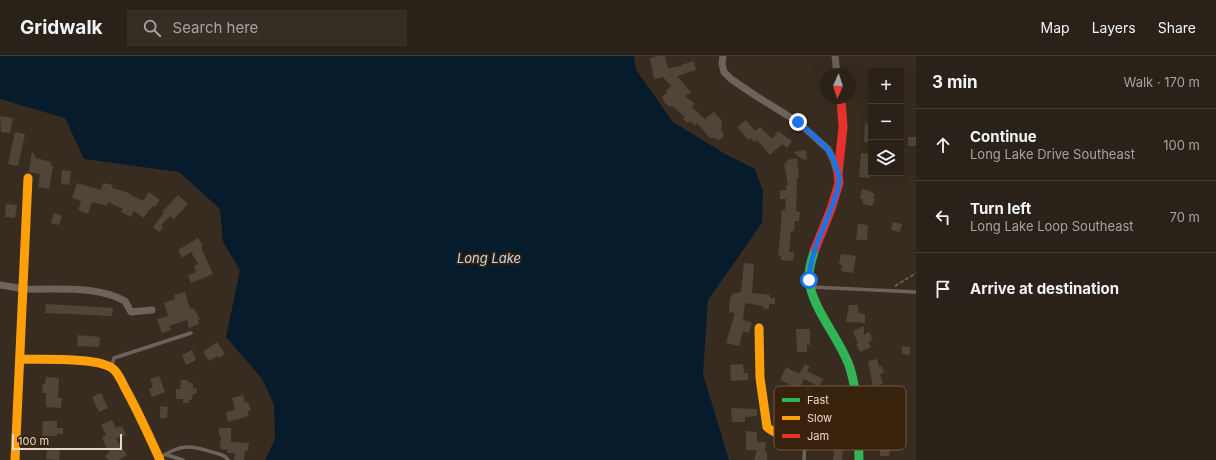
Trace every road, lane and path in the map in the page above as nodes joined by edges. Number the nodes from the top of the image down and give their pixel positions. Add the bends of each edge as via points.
1 (723, 56) edge
2 (835, 56) edge
3 (836, 68) edge
4 (841, 104) edge
5 (838, 174) junction
6 (28, 178) dead end
7 (916, 273) edge
8 (0, 285) edge
9 (811, 287) junction
10 (23, 289) junction
11 (886, 291) junction
12 (916, 292) edge
13 (152, 310) dead end
14 (760, 328) dead end
15 (191, 333) dead end
16 (21, 359) junction
17 (111, 368) junction
18 (854, 386) edge
19 (774, 434) edge
20 (804, 450) edge
21 (859, 450) edge
22 (162, 457) edge
23 (15, 460) edge
24 (183, 460) edge
25 (228, 460) edge
26 (804, 460) edge
27 (859, 460) edge

1 - 5 street via 724,72 798,122 828,149
2 - 3 street
4 - 5 street via 842,151
5 - 9 street via 837,190 809,270
6 - 10 street
7 - 11 path
8 - 10 street
9 - 11 lane
9 - 18 street via 846,357
10 - 13 street via 52,288 103,292 125,301 131,312
10 - 16 street
11 - 12 lane
14 - 19 street via 758,370 761,398 767,427
15 - 17 lane via 114,358
16 - 17 street via 99,363
16 - 23 street
17 - 22 street via 122,382
20 - 26 lane
21 - 27 street
22 - 24 lane
22 - 25 lane via 174,450 196,447 225,456

